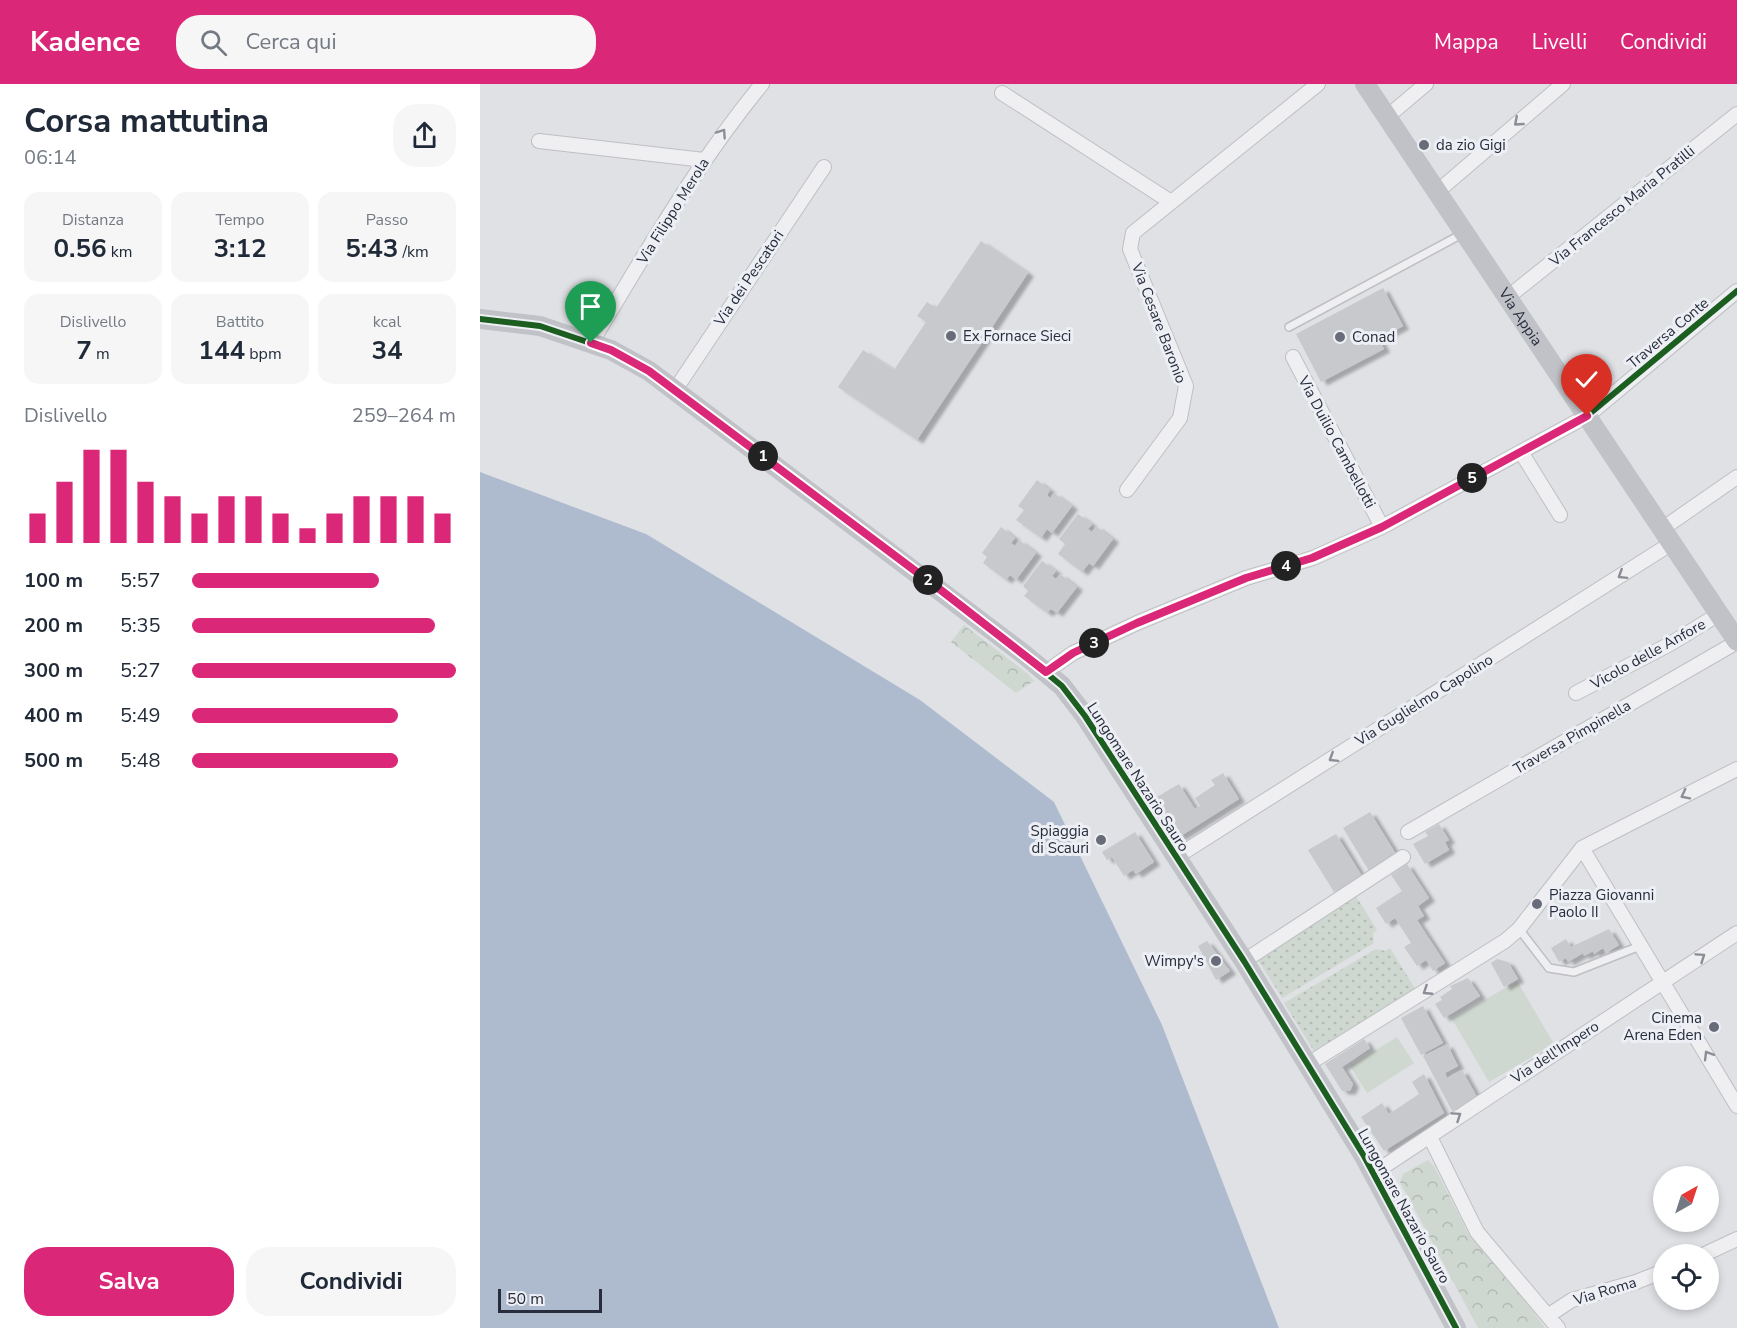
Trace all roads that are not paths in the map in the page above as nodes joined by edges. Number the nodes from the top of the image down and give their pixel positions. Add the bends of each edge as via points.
1 (762, 84) edge
2 (1318, 84) edge
3 (1365, 84) edge
4 (1426, 84) edge
5 (1563, 84) edge
6 (1002, 93) dead end
7 (1737, 114) edge
8 (1387, 117) junction
9 (539, 141) dead end
10 (704, 160) junction
11 (824, 167) dead end
12 (1437, 192) junction
13 (1171, 202) junction
14 (1465, 233) junction
15 (1737, 291) edge
16 (1508, 297) junction
17 (480, 318) edge
18 (1290, 327) dead end
19 (591, 343) junction
20 (1293, 357) dead end
21 (675, 390) junction
22 (1587, 416) junction
23 (1521, 452) junction
24 (1737, 477) edge
25 (1126, 490) dead end
26 (1560, 515) dead end
27 (1382, 527) junction
28 (1667, 536) junction
29 (1719, 614) junction
30 (1737, 642) edge
31 (1046, 672) junction
32 (1576, 693) dead end
33 (1737, 769) edge
34 (1408, 832) dead end
35 (1582, 848) junction
36 (1176, 857) junction
37 (1403, 857) dead end
38 (1519, 929) junction
39 (1737, 933) edge
40 (1640, 946) junction
41 (1244, 961) junction
42 (1664, 982) junction
43 (1308, 1064) junction
44 (1731, 1080) edge
45 (1737, 1106) edge
46 (1430, 1137) junction
47 (1374, 1173) junction
48 (1737, 1239) edge
49 (1719, 1247) edge
50 (1653, 1275) edge
51 (1549, 1315) junction
52 (1456, 1328) edge
53 (1558, 1328) edge

10 -> 1 street, Via Filippo Merola
2 - 13 street, Via Cesare Baronio
3 - 8 street, Via Appia
4 - 8 street
5 -> 12 street
6 - 13 street
7 - 16 street, Via Francesco Maria Pratilli
8 - 12 street, Via Appia
9 - 10 street
10 - 19 street, Via Filippo Merola
11 - 21 street, Via dei Pescatori
12 - 14 street, Via Appia
13 - 25 street, Via Cesare Baronio via 1132,233 1130,249 1186,386 1180,418
14 - 16 street, Via Appia
14 - 18 lane
15 - 22 street, Traversa Conte
16 - 22 street, Via Appia
17 - 19 street, Lungomare Nazario Sauro via 540,326
19 - 21 street, Lungomare Nazario Sauro via 649,371
20 - 27 street, Via Duilio Cambellotti
21 - 31 street, Lungomare Nazario Sauro
22 - 23 street, Traversa Conte
22 - 28 street, Via Appia
23 - 26 street
23 - 27 street, Traversa Conte
24 - 28 street, Via Guglielmo Capolino
27 - 31 street, Traversa Conte via 1312,558 1246,578 1137,623 1073,653
28 - 29 street, Via Appia
28 -> 36 street, Via Guglielmo Capolino
29 - 30 street, Via Appia
29 - 32 street, Vicolo delle Anfore
30 - 34 street, Traversa Pimpinella
31 - 36 street, Lungomare Nazario Sauro via 1085,716
33 -> 35 street
35 - 38 street
35 - 40 street
36 - 41 street, Lungomare Nazario Sauro
37 - 41 street
38 - 40 lane via 1549,968 1574,972
38 -> 43 street
42 -> 39 street, Via dell'Impero
40 - 42 street
41 - 43 street, Lungomare Nazario Sauro
44 -> 42 street
46 -> 42 street, Via dell'Impero
43 - 47 street, Lungomare Nazario Sauro
44 - 45 street
46 - 47 street, Via dell'Impero
46 - 51 street via 1477,1232
47 - 52 street, Lungomare Nazario Sauro
48 - 49 street
50 - 51 street, Via Roma via 1572,1300
51 - 53 street

